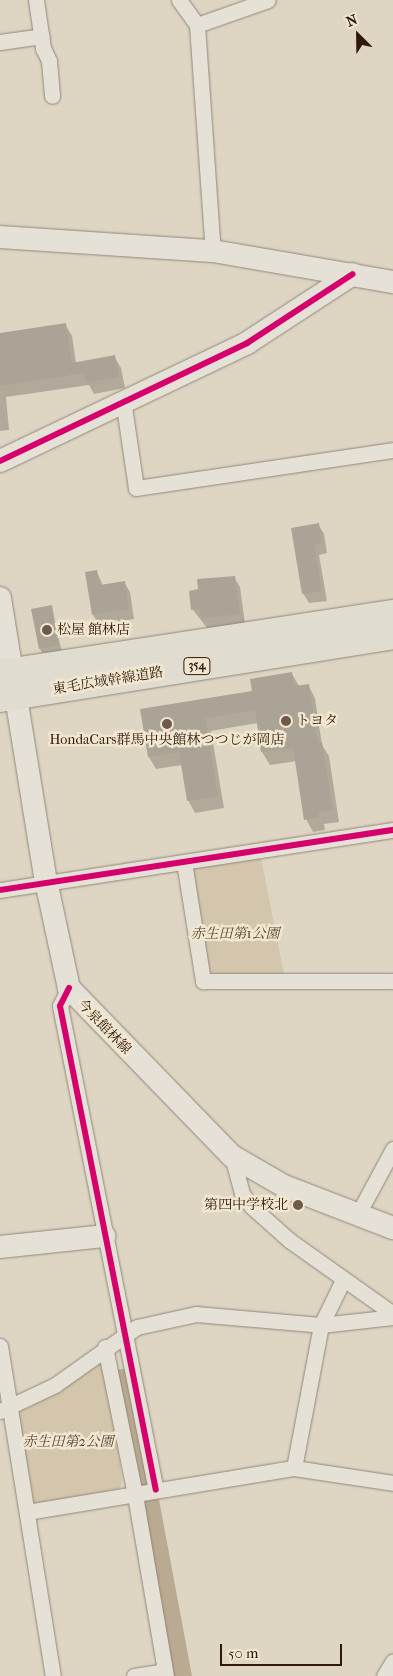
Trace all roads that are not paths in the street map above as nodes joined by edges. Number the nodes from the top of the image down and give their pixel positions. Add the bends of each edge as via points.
1 (36, 0) edge
2 (179, 0) edge
3 (268, 0) edge
4 (198, 24) junction
5 (42, 36) junction
6 (0, 42) edge
7 (52, 96) dead end
8 (0, 237) edge
9 (213, 250) junction
10 (353, 274) junction
11 (393, 282) edge
12 (123, 400) junction
13 (393, 450) edge
14 (0, 461) edge
15 (0, 598) edge
16 (393, 614) edge
17 (393, 635) edge
18 (6, 685) edge
19 (393, 830) edge
20 (184, 862) junction
21 (46, 881) junction
22 (0, 890) edge
23 (393, 981) edge
24 (69, 988) junction
25 (393, 1149) edge
26 (232, 1156) junction
27 (358, 1214) junction
28 (393, 1228) edge
29 (104, 1236) junction
30 (0, 1247) edge
31 (343, 1280) junction
32 (393, 1316) edge
33 (321, 1325) junction
34 (124, 1336) junction
35 (0, 1346) edge
36 (105, 1347) junction
37 (5, 1409) edge
38 (294, 1468) junction
39 (393, 1484) edge
40 (156, 1490) junction
41 (136, 1495) junction
42 (26, 1512) junction
43 (393, 1661) edge
44 (166, 1673) edge
45 (53, 1676) edge
46 (134, 1676) edge
47 (384, 1676) edge

1 - 5 street
2 - 4 street
3 - 4 street
4 - 9 street
5 - 6 street
5 - 7 street via 49,61
8 - 9 street
9 - 10 street
10 - 11 street
10 - 12 street via 247,342
12 - 13 street via 136,488
12 - 14 street
15 - 18 street, 今泉館林線
16 - 18 highway, 東毛広域幹線道路 / 354
17 - 18 highway, 東毛広域幹線道路 / 354
18 - 21 street, 今泉館林線
19 - 20 street
20 - 21 street
20 - 23 street via 203,981
21 - 22 street
21 - 24 street, 今泉館林線 via 61,963
24 - 26 street, 今泉館林線
24 - 29 street via 60,1006
25 - 27 street
26 - 27 street, 今泉館林線 via 284,1186
26 - 31 street via 242,1194 252,1207 289,1240
27 - 28 street, 今泉館林線
29 - 30 street
29 - 34 street
31 - 32 street
31 - 33 street
32 - 33 street
33 - 34 street via 196,1314 137,1327
33 - 38 street
34 - 36 street
34 - 40 street
35 - 37 street
36 - 37 street via 55,1385
36 - 41 street
37 - 42 street
38 - 39 street
38 - 40 street
40 - 41 street
41 - 42 street
41 - 44 street
42 - 45 street
43 - 47 street
44 - 46 street

